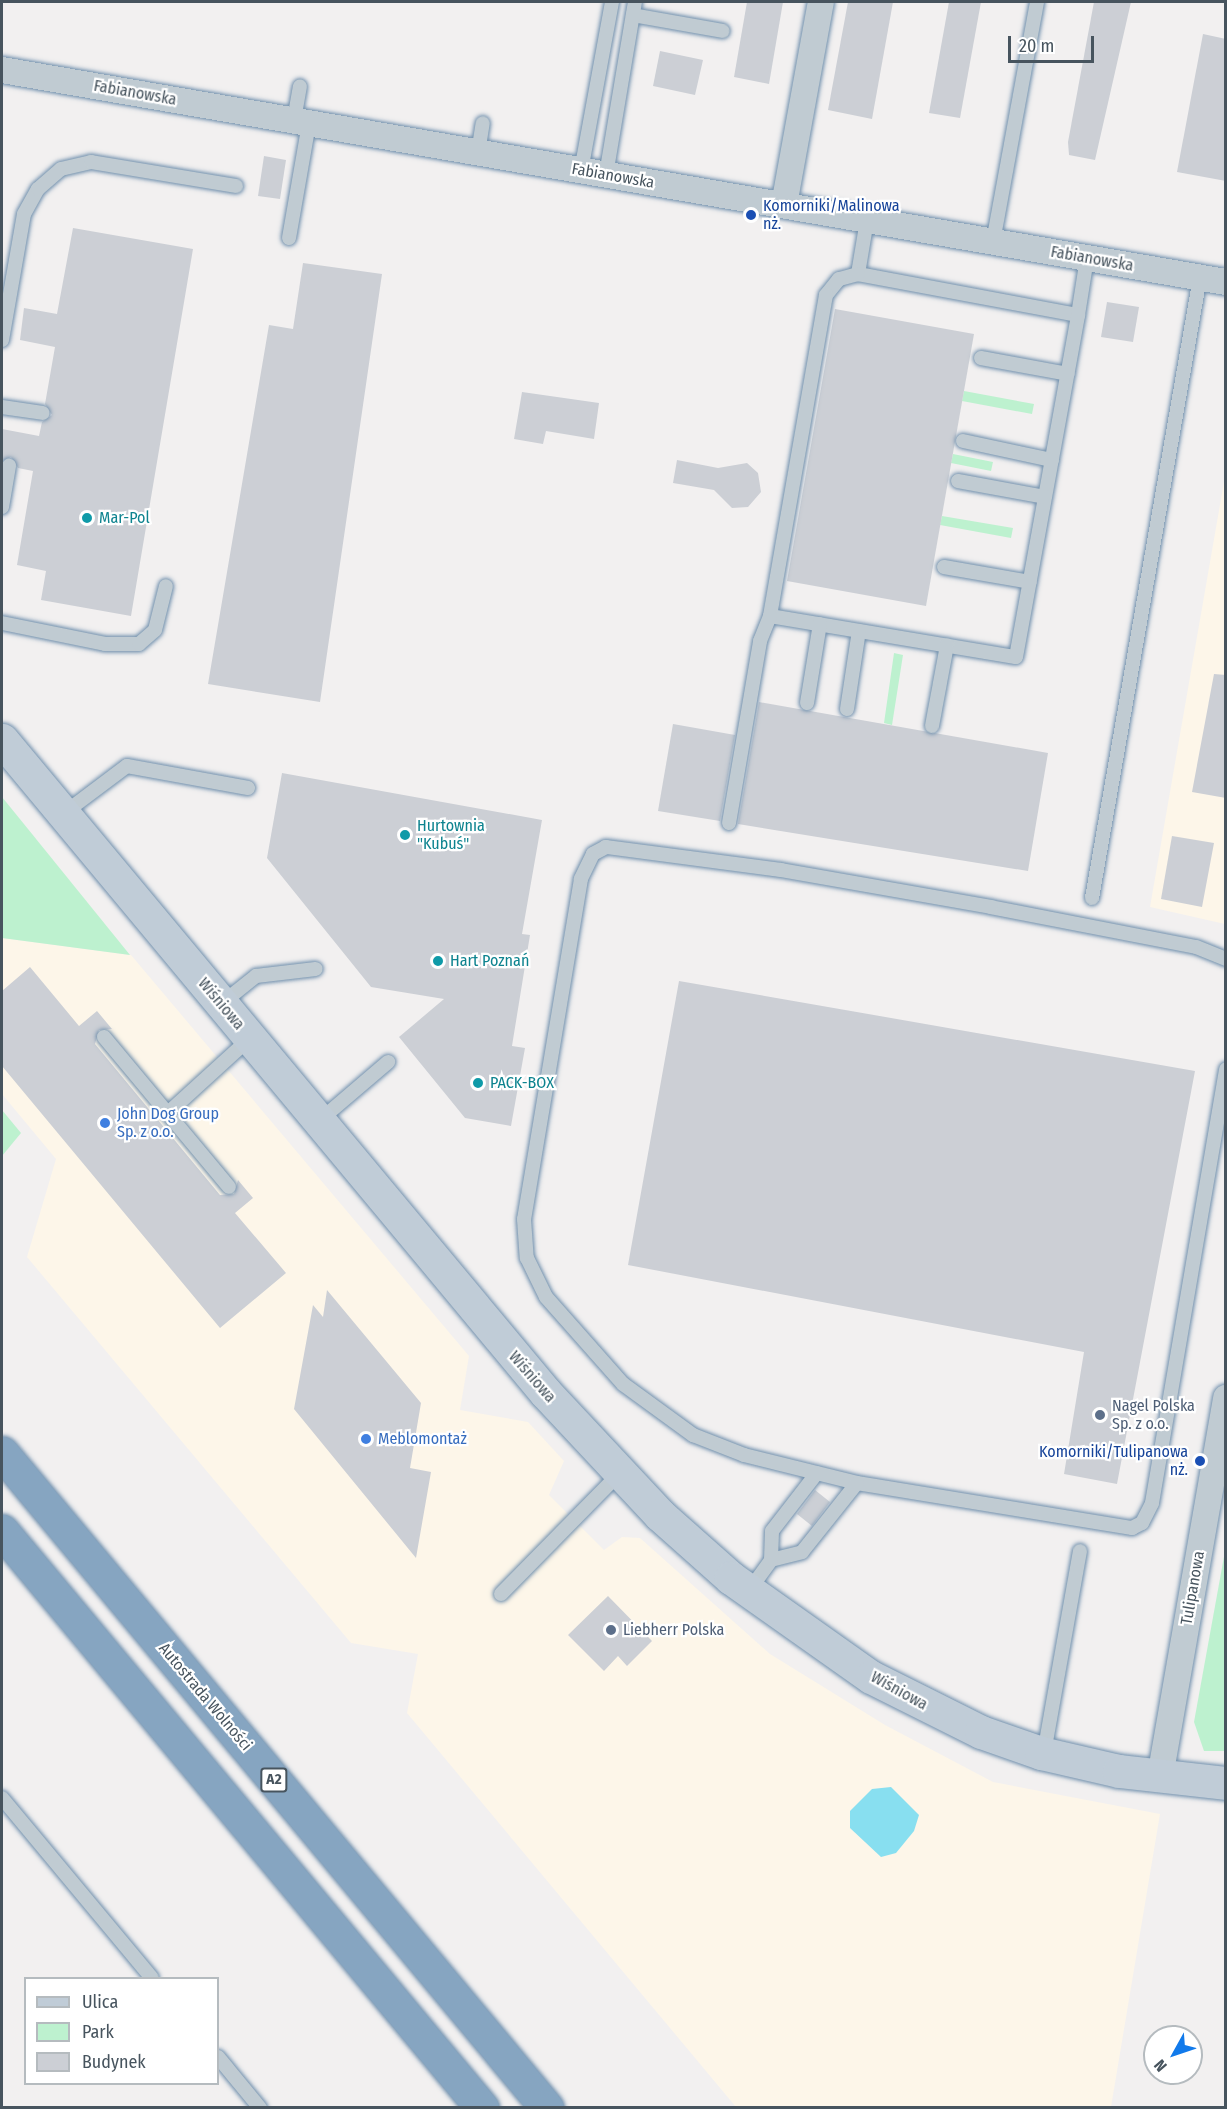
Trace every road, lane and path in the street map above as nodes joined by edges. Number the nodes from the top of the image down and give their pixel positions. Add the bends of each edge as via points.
1 (612, 2) edge
2 (820, 2) edge
3 (1037, 2) edge
4 (634, 8) edge
5 (723, 31) dead end
6 (2, 70) edge
7 (300, 87) dead end
8 (301, 122) junction
9 (483, 123) dead end
10 (478, 153) junction
11 (593, 173) junction
12 (236, 186) dead end
13 (784, 205) junction
14 (867, 220) junction
15 (289, 238) dead end
16 (993, 242) junction
17 (1087, 258) junction
18 (858, 274) junction
19 (1200, 277) junction
20 (1226, 282) edge
21 (1078, 315) junction
22 (2, 340) edge
23 (981, 358) dead end
24 (1068, 374) junction
25 (2, 407) edge
26 (43, 413) dead end
27 (963, 441) dead end
28 (1052, 459) junction
29 (9, 466) dead end
30 (958, 481) dead end
31 (1046, 497) junction
32 (2, 507) edge
33 (944, 567) dead end
34 (1030, 582) junction
35 (166, 586) dead end
36 (770, 616) junction
37 (820, 624) junction
38 (3, 626) edge
39 (859, 631) junction
40 (947, 645) junction
41 (807, 703) dead end
42 (847, 709) dead end
43 (932, 726) dead end
44 (2, 740) edge
45 (248, 788) dead end
46 (63, 814) junction
47 (729, 823) dead end
48 (1092, 898) dead end
49 (1226, 959) edge
50 (316, 969) dead end
51 (221, 1004) junction
52 (104, 1036) dead end
53 (249, 1039) junction
54 (388, 1062) dead end
55 (1226, 1069) edge
56 (168, 1113) junction
57 (318, 1122) junction
58 (229, 1187) dead end
59 (1226, 1398) edge
60 (2, 1453) edge
61 (817, 1473) junction
62 (619, 1474) junction
63 (857, 1483) junction
64 (2, 1531) edge
65 (1080, 1551) dead end
66 (771, 1560) junction
67 (748, 1592) junction
68 (501, 1594) dead end
69 (1044, 1753) junction
70 (1160, 1777) junction
71 (1226, 1783) edge
72 (2, 1798) edge
73 (151, 1977) edge
74 (219, 2057) edge
75 (260, 2108) edge
76 (482, 2108) edge
77 (547, 2108) edge

1 - 11 lane
2 - 13 street
3 - 16 lane
4 - 5 lane
4 - 11 lane
6 - 8 street, Fabianowska
7 - 8 lane
8 - 10 street, Fabianowska
8 - 15 lane
9 - 10 lane
10 - 11 street, Fabianowska
11 - 13 street, Fabianowska
12 - 22 lane via 91,162 61,169 38,189 24,214
13 - 14 street, Fabianowska
14 - 16 street, Fabianowska
14 - 18 lane
16 - 17 street, Fabianowska
17 - 19 street, Fabianowska
17 - 21 lane
18 - 21 lane
18 - 36 lane via 839,279 826,295
19 - 20 street, Fabianowska
19 - 48 lane
21 - 24 lane
23 - 24 lane
24 - 28 lane
25 - 26 lane
27 - 28 lane
28 - 31 lane
29 - 32 lane
30 - 31 lane
31 - 34 lane
33 - 34 lane
34 - 40 lane via 1016,657
35 - 38 lane via 156,630 139,644 105,644
36 - 37 lane
36 - 47 lane via 760,641
37 - 39 lane
37 - 41 lane
39 - 40 lane
39 - 42 lane
40 - 43 lane
44 - 46 street, Wiśniowa
45 - 46 lane via 127,766
46 - 51 street, Wiśniowa
49 - 61 lane via 1196,947 781,870 619,846 593,854 581,879 524,1219 534,1279 560,1315 623,1384 670,1422 744,1455
50 - 51 lane via 256,976
51 - 53 street, Wiśniowa
52 - 56 lane
53 - 56 lane
53 - 57 street, Wiśniowa
54 - 57 lane
55 - 63 lane via 1152,1503 1142,1523 1121,1529
56 - 58 lane
57 - 62 street, Wiśniowa via 509,1351
59 - 70 street, Tulipanowa
60 - 77 highway, Autostrada Wolności / A2
61 - 63 lane
61 - 66 lane via 772,1531
62 - 67 street, Wiśniowa
62 - 68 lane
63 - 66 lane via 802,1552
64 - 76 highway
65 - 69 lane
66 - 67 lane
67 - 69 street, Wiśniowa via 901,1694 981,1732
69 - 70 street, Wiśniowa
70 - 71 street, Wiśniowa
72 - 73 lane
74 - 75 lane

